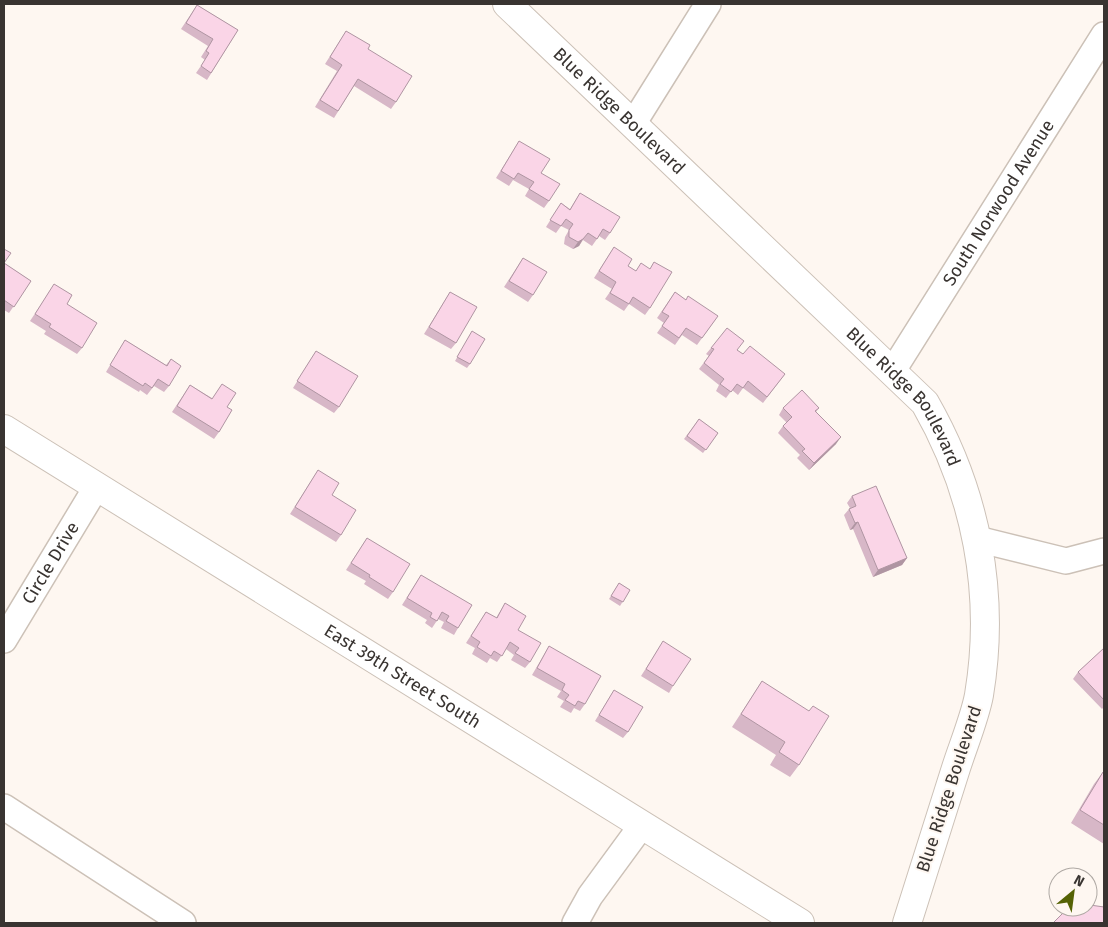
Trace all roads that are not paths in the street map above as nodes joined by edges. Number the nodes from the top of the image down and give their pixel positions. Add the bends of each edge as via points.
1 (507, 4) edge
2 (708, 4) edge
3 (1104, 35) edge
4 (633, 124) junction
5 (892, 372) junction
6 (4, 429) edge
7 (97, 486) junction
8 (977, 539) junction
9 (1104, 551) edge
10 (4, 640) edge
11 (4, 807) edge
12 (642, 825) junction
13 (183, 923) edge
14 (575, 923) edge
15 (800, 923) edge
16 (907, 923) edge

1 - 4 street, Blue Ridge Boulevard
2 - 4 street
3 - 5 street, South Norwood Avenue
4 - 5 street, Blue Ridge Boulevard
5 - 8 street, Blue Ridge Boulevard via 925,403 936,424 960,478
6 - 7 street, East 39th Street South
7 - 10 street, Circle Drive
7 - 12 street, East 39th Street South
8 - 9 street via 1066,561
8 - 16 street, Blue Ridge Boulevard via 986,623 979,697
11 - 13 street
12 - 14 street via 590,896
12 - 15 street, East 39th Street South

